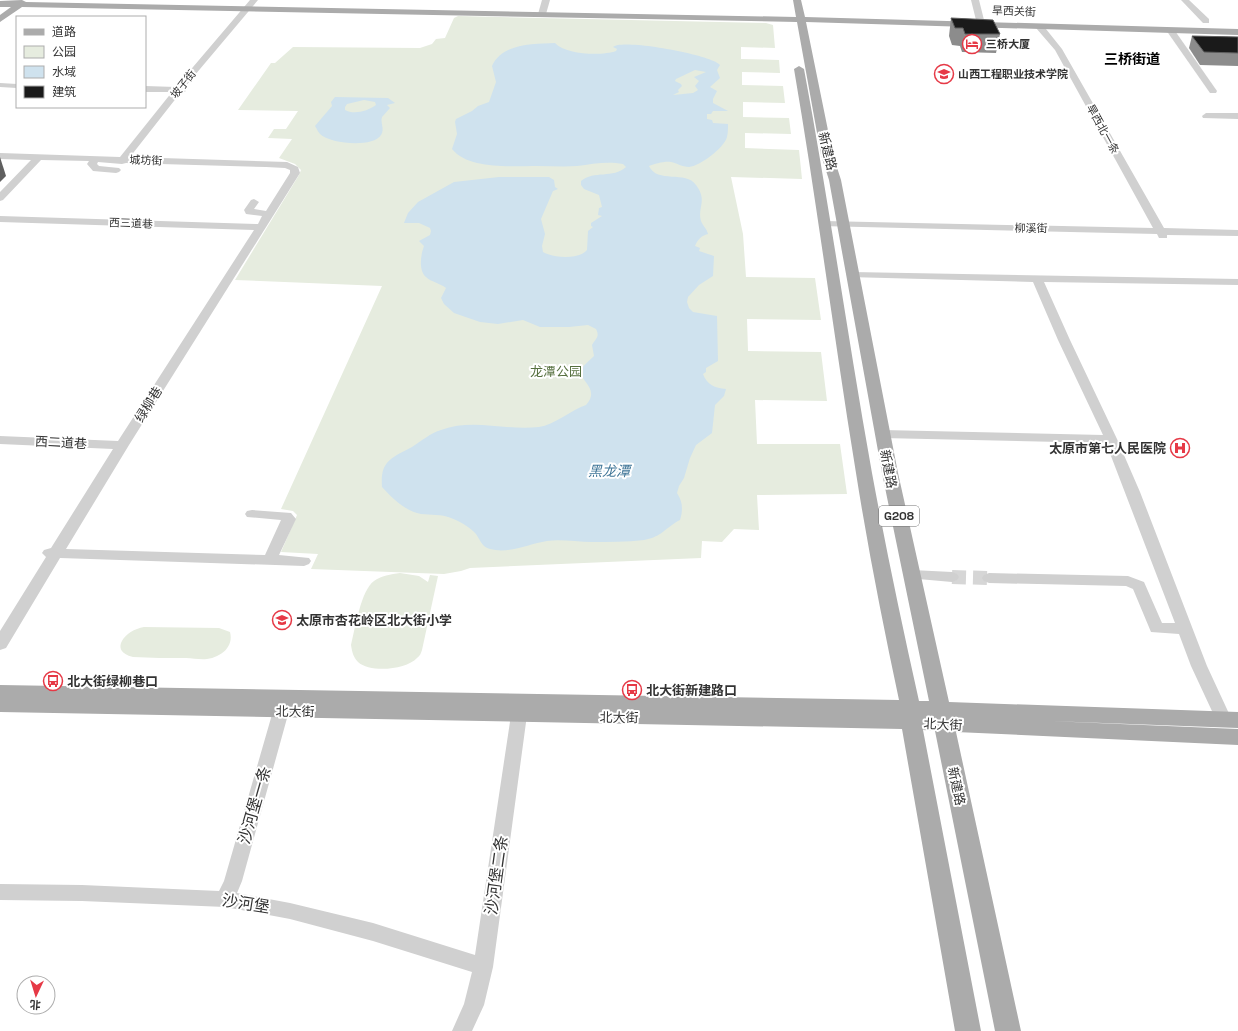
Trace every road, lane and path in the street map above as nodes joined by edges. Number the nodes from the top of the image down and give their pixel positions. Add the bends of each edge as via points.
1 (258, 0) edge
2 (546, 0) edge
3 (786, 0) edge
4 (797, 0) edge
5 (976, 0) edge
6 (1186, 0) edge
7 (11, 3) edge
8 (250, 6) edge
9 (543, 13) junction
10 (795, 18) junction
11 (0, 19) edge
12 (1206, 21) dead end
13 (980, 23) junction
14 (1039, 26) junction
15 (1073, 28) junction
16 (1170, 30) junction
17 (1238, 31) edge
18 (0, 85) edge
19 (16, 86) edge
20 (146, 89) edge
21 (180, 90) junction
22 (1213, 91) dead end
23 (1206, 116) dead end
24 (1238, 116) edge
25 (0, 156) edge
26 (39, 158) junction
27 (94, 159) junction
28 (125, 160) junction
29 (290, 168) joint
30 (116, 170) dead end
31 (0, 195) edge
32 (0, 198) edge
33 (254, 202) dead end
34 (267, 214) junction
35 (0, 220) edge
36 (825, 227) junction
37 (843, 227) junction
38 (258, 228) junction
39 (1238, 233) edge
40 (1161, 234) junction
41 (1238, 238) edge
42 (852, 275) junction
43 (1037, 278) junction
44 (1238, 282) edge
45 (882, 434) junction
46 (1111, 439) junction
47 (0, 441) edge
48 (118, 446) junction
49 (252, 514) dead end
50 (51, 553) junction
51 (270, 560) junction
52 (304, 561) dead end
53 (912, 575) junction
54 (952, 577) tunnel mouth
55 (988, 578) tunnel mouth
56 (0, 629) edge
57 (1185, 629) junction
58 (0, 644) edge
59 (0, 692) edge
60 (0, 705) edge
61 (281, 711) junction
62 (519, 715) junction
63 (911, 715) junction
64 (943, 717) junction
65 (1231, 720) edge
66 (1238, 737) edge
67 (0, 892) edge
68 (226, 899) junction
69 (483, 967) junction
70 (462, 1031) edge
71 (968, 1031) edge
72 (1008, 1031) edge

1 - 8 street, 坡子街
2 - 9 street
3 - 10 main road, 新建路 / G208
4 - 10 main road, 新建路 / G208
5 - 13 street
6 - 12 street
7 - 8 main road, 旱西关街
7 - 11 main road
8 - 9 main road, 旱西关街
8 - 21 street, 坡子街
9 - 10 main road, 旱西关街
10 - 13 main road, 旱西关街
10 - 36 main road, 新建路 / G208
10 - 37 main road, 新建路 / G208 via 835,180
13 - 14 main road, 旱西关街
13 - 15 main road, 旱西关街
14 - 15 main road, 旱西关街
14 - 40 street, 旱西北一条 via 1058,49
15 - 16 main road, 旱西关街
15 - 17 main road, 旱西关街
16 - 17 main road, 旱西关街
16 - 22 street
18 - 19 street
20 - 21 street
21 - 28 street, 坡子街
23 - 24 street
25 - 26 street, 城坊街
26 - 27 street, 城坊街
26 - 31 street
26 - 32 street
27 - 28 street, 城坊街
27 - 30 street via 92,164 96,169
28 - 29 street, 城坊街
29 - 34 street, 绿柳巷 via 295,169 295,172
33 - 34 street via 250,212
34 - 38 street, 绿柳巷
35 - 38 street, 西三道巷
36 - 37 street, 柳溪街
36 - 63 main road, 新建路 / G208 via 864,473
37 - 40 street, 柳溪街
37 - 42 main road, 新建路 / G208
38 - 48 street, 绿柳巷
39 - 40 street, 柳溪街
40 - 41 street, 柳溪街
42 - 43 street
42 - 45 main road, 新建路 / G208
43 - 44 street
43 - 46 street
45 - 46 street
45 - 53 main road, 新建路 / G208
46 - 57 street
47 - 48 street, 西二道巷
48 - 50 street, 绿柳巷
49 - 51 street via 286,516 289,519
50 - 51 street
50 - 56 street, 绿柳巷
50 - 58 street, 绿柳巷
51 - 52 street
53 - 54 street
53 - 64 main road, 新建路 / G208
55 - 57 street via 1128,580 1139,586 1156,628
57 - 65 street via 1199,666
59 - 63 main road
60 - 61 main road, 北大街
61 - 62 main road, 北大街
61 - 68 street, 沙河堡一条
62 - 63 main road, 北大街
62 - 69 street, 沙河堡二条
63 - 64 main road, 北大街
63 - 71 main road, 新建路 / G208
64 - 65 main road, 北大街
64 - 66 main road, 北大街
64 - 72 main road, 新建路 / G208
67 - 68 street, 沙河堡
68 - 69 street, 沙河堡 via 290,911 373,932
69 - 70 street, 沙河堡二条 via 474,1005

